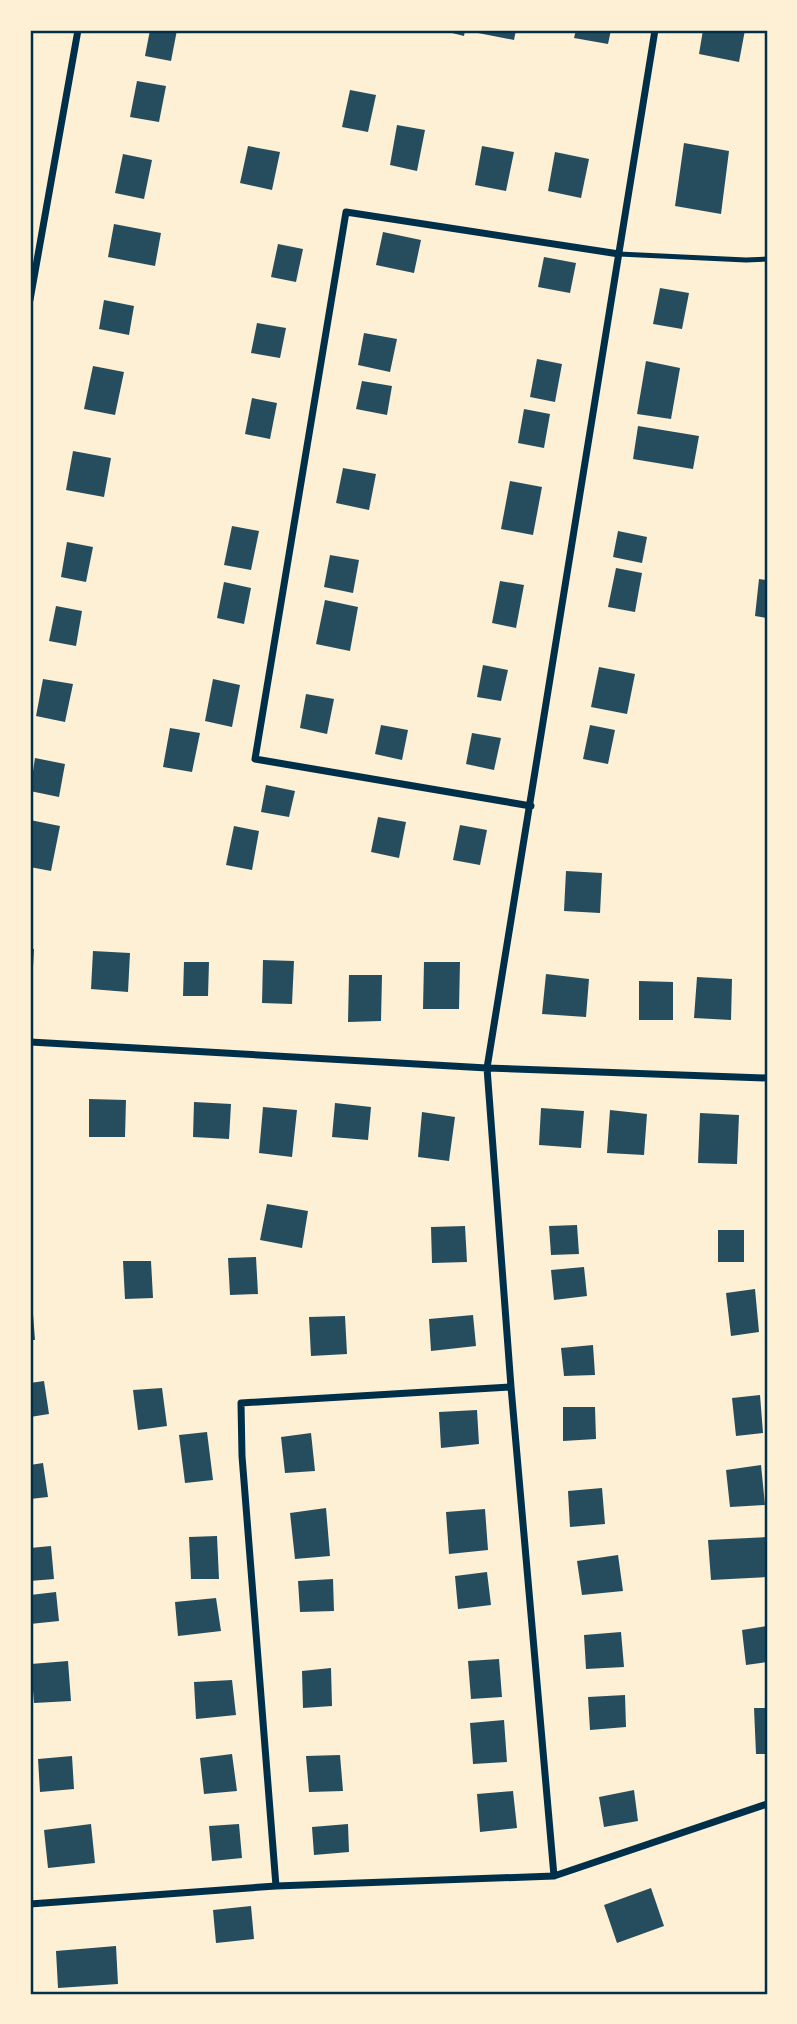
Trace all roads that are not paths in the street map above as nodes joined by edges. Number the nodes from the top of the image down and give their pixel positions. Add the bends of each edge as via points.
1 (78, 30) edge
2 (655, 30) edge
3 (619, 254) junction
4 (767, 259) edge
5 (30, 300) edge
6 (531, 806) junction
7 (30, 1042) edge
8 (487, 1068) junction
9 (767, 1078) edge
10 (511, 1387) junction
11 (767, 1804) edge
12 (554, 1876) junction
13 (275, 1886) junction
14 (30, 1905) edge

1 - 5 street
2 - 3 street
3 - 4 lane
3 - 6 street
3 - 6 street via 346,212 256,759
6 - 8 street
7 - 8 street
8 - 9 street
8 - 10 street
10 - 12 street
10 - 13 street via 241,1403
11 - 12 street
12 - 13 street
13 - 14 street

